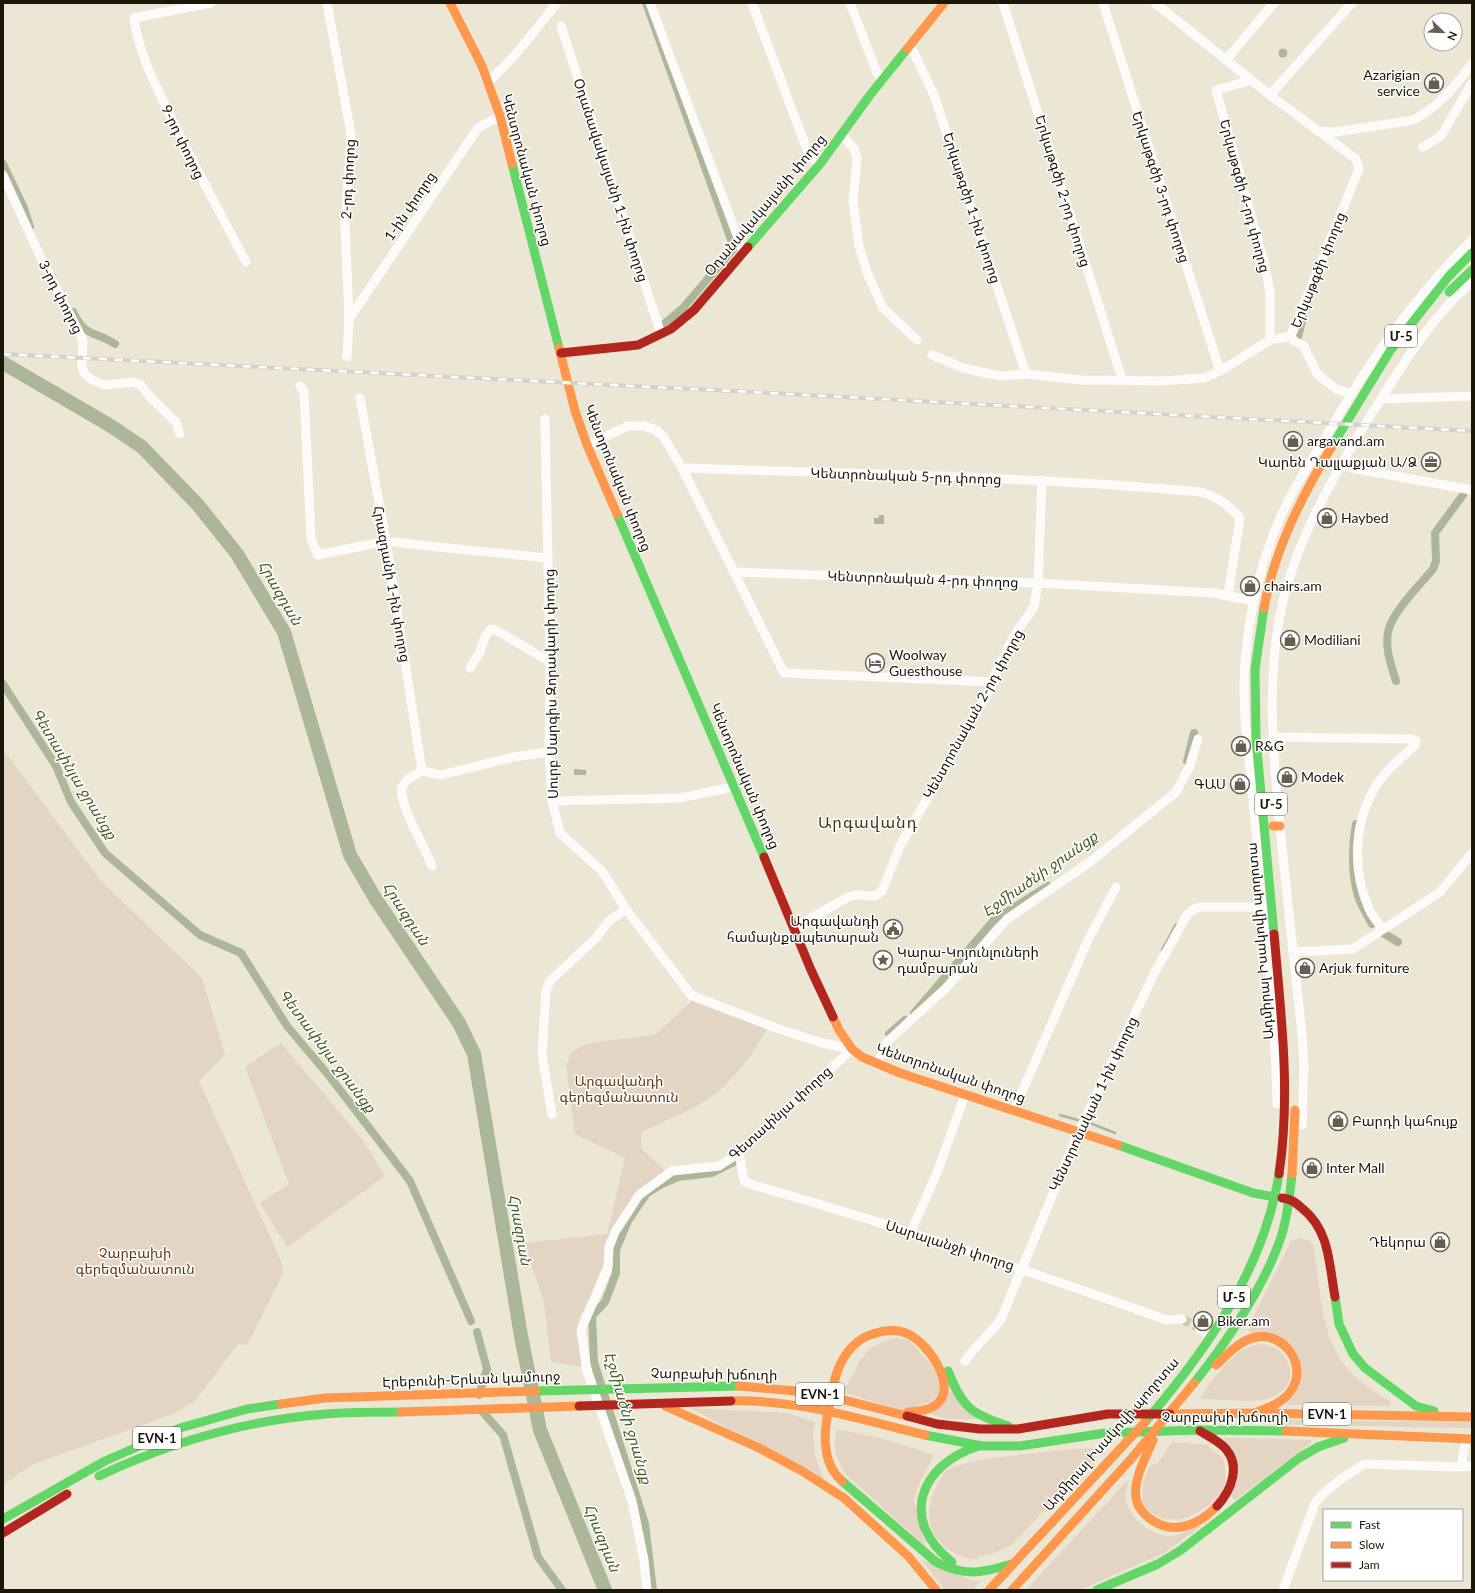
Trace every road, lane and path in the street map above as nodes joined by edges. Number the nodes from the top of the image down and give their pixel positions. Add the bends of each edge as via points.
1 (211, 3) edge
2 (327, 3) edge
3 (450, 3) edge
4 (557, 3) edge
5 (650, 3) edge
6 (752, 3) edge
7 (850, 3) edge
8 (944, 3) edge
9 (1004, 3) edge
10 (1102, 3) edge
11 (1155, 3) edge
12 (1274, 3) edge
13 (1352, 3) edge
14 (561, 26) dead end
15 (910, 45) junction
16 (1226, 60) junction
17 (1472, 64) edge
18 (882, 80) junction
19 (1252, 80) junction
20 (488, 82) junction
21 (1472, 83) edge
22 (1270, 95) junction
23 (500, 116) junction
24 (1317, 131) junction
25 (842, 135) junction
26 (1423, 147) dead end
27 (820, 164) junction
28 (3, 175) edge
29 (1472, 240) edge
30 (1472, 253) edge
31 (744, 254) junction
32 (246, 262) dead end
33 (1472, 270) edge
34 (1472, 282) edge
35 (349, 319) junction
36 (661, 334) junction
37 (1291, 336) junction
38 (916, 340) dead end
39 (1270, 340) junction
40 (932, 355) dead end
41 (562, 357) junction
42 (346, 358) dead end
43 (1220, 371) junction
44 (1026, 374) junction
45 (1122, 379) junction
46 (300, 386) dead end
47 (1350, 396) junction
48 (1472, 396) edge
49 (360, 398) dead end
50 (1376, 401) junction
51 (545, 419) dead end
52 (180, 434) dead end
53 (587, 445) junction
54 (1347, 447) junction
55 (1340, 466) junction
56 (682, 468) junction
57 (1042, 480) junction
58 (1472, 490) edge
59 (386, 541) junction
60 (548, 558) junction
61 (734, 572) junction
62 (1038, 583) junction
63 (1228, 595) junction
64 (1253, 601) junction
65 (550, 662) junction
66 (470, 668) dead end
67 (994, 682) junction
68 (1255, 712) junction
69 (1244, 713) junction
70 (1273, 737) junction
71 (1198, 739) dead end
72 (549, 752) junction
73 (422, 771) junction
74 (733, 787) junction
75 (552, 802) junction
76 (1276, 826) junction
77 (1472, 853) edge
78 (432, 866) dead end
79 (1116, 887) dead end
80 (1263, 907) junction
81 (626, 909) junction
82 (794, 928) junction
83 (1383, 929) junction
84 (1293, 952) junction
85 (852, 1050) junction
86 (877, 1064) junction
87 (965, 1095) junction
88 (1014, 1110) junction
89 (552, 1114) dead end
90 (1079, 1131) junction
91 (1283, 1141) junction
92 (739, 1153) junction
93 (1293, 1175) junction
94 (1275, 1197) junction
95 (1290, 1199) junction
96 (911, 1232) junction
97 (1021, 1268) junction
98 (1182, 1319) tunnel mouth
99 (1199, 1328) tunnel mouth
100 (1210, 1336) junction
101 (965, 1361) dead end
102 (832, 1383) junction
103 (1193, 1386) junction
104 (618, 1388) joint
105 (658, 1403) junction
106 (888, 1412) junction
107 (1257, 1413) junction
108 (1453, 1417) junction
109 (1472, 1417) edge
110 (822, 1426) junction
111 (1158, 1427) junction
112 (1018, 1429) junction
113 (1198, 1430) junction
114 (1258, 1430) junction
115 (1357, 1435) junction
116 (1469, 1439) edge
117 (982, 1446) junction
118 (1472, 1466) edge
119 (1461, 1467) junction
120 (91, 1481) dead end
121 (78, 1488) dead end
122 (844, 1498) junction
123 (3, 1520) edge
124 (3, 1533) edge
125 (1019, 1556) junction
126 (1012, 1564) junction
127 (647, 1590) edge
128 (936, 1590) edge
129 (989, 1590) edge
130 (1012, 1590) edge
131 (1097, 1590) edge
132 (1283, 1590) edge

1 - 32 street, 9-րդ փողոց via 134,18 136,37 200,177
2 - 35 street, 2-րդ փողոց via 351,134 346,223
3 - 20 main road
4 - 20 street via 516,54
5 - 31 street
6 - 27 street via 809,155
7 - 18 street
8 - 15 main road, Օդանավակայանի փողոց
9 - 45 street, Երկաթգծի 2-րդ փողոց
10 - 43 street, Երկաթգծի 3-րդ փողոց
11 - 16 street, Երկաթգծի փողոց
12 - 16 street
13 - 22 street
14 - 36 street, Օդանավակայանի 1-ին փողոց
15 - 18 main road, Օդանավակայանի փողոց
15 - 44 street, Երկաթգծի 1-ին փողոց via 934,95
16 - 19 street, Երկաթգծի փողոց
17 - 24 street via 1449,92 1424,115 1413,120 1336,132
18 - 25 main road, Օդանավակայանի փողոց
19 - 22 street, Երկաթգծի փողոց
19 - 39 street, Երկաթգծի 4-րդ փողոց via 1216,90 1265,264 1270,293
20 - 23 main road, Կենտրոնական փողոց
21 - 26 street via 1441,136
22 - 24 street, Երկաթգծի փողոց
23 - 35 street, 1-ին փողոց via 478,128
23 - 41 main road, Կենտրոնական փողոց
24 - 37 street, Երկաթգծի փողոց via 1356,159 1359,169
25 - 27 main road, Օդանավակայանի փողոց
25 - 38 street via 854,149 856,158 853,201 859,246 868,275 883,308
27 - 31 main road, Օդանավակայանի փողոց
28 - 52 street, 3-րդ փողոց via 40,256 81,336 84,373 104,385 134,382 141,385 176,422
29 - 47 street via 1413,304
30 - 68 main road, Ադմիրալ Իսակովի պողոտա / Մ-5 via 1449,276 1390,351 1312,480 1289,526 1266,594 1255,669
31 - 36 main road, Օդանավակայանի փողոց via 694,310
33 - 50 main road, Ադմիրալ Իսակովի պողոտա / Մ-5 via 1457,283 1425,320 1392,365
34 - 50 street via 1434,322
35 - 42 street, 2-րդ փողոց
36 - 41 main road, Օդանավակայանի փողոց via 638,345
37 - 39 street, Երկաթգծի փողոց
37 - 47 street via 1294,341 1303,345 1318,374
39 - 43 street, Երկաթգծի փողոց
40 - 44 street, Երկաթգծի փողոց via 963,368 1000,376
41 - 53 main road, Կենտրոնական փողոց
43 - 45 street, Երկաթգծի փողոց via 1204,378 1162,381
44 - 45 street, Երկաթգծի փողոց via 1082,380
46 - 59 street via 304,391 311,539 318,555
47 - 64 street via 1289,500 1277,526
48 - 50 street
49 - 59 street, Հրազդանի 1-ին փողոց
50 - 54 main road, Ադմիրալ Իսակովի պողոտա / Մ-5
51 - 60 street, Սուրբ Սարգիս Զորավարի փողոց
53 - 56 street via 628,426 644,426 664,436
53 - 74 main road, Կենտրոնական փողոց
54 - 55 street
54 - 76 main road, Ադմիրալ Իսակովի պողոտա / Մ-5 via 1299,530 1275,599 1266,667 1264,710
55 - 58 street
55 - 70 street via 1300,547 1286,590 1278,626 1273,669
56 - 57 street, Կենտրոնական 5-րդ փողոց
56 - 61 street
57 - 62 street, Կենտրոնական 2-րդ փողոց
57 - 63 street, Կենտրոնական 5-րդ փողոց via 1201,492 1213,495 1226,503 1240,518
59 - 60 street
59 - 73 street, Հրազդանի 1-ին փողոց
60 - 65 street, Սուրբ Սարգիս Զորավարի փողոց
61 - 62 street, Կենտրոնական 4-րդ փողոց
61 - 67 street via 784,673
62 - 63 street, Կենտրոնական 4-րդ փողոց
62 - 67 street, Կենտրոնական 2-րդ փողոց via 1034,607 1015,634 995,674
63 - 64 street, Կենտրոնական 4-րդ փողոց
64 - 69 street via 1245,662
65 - 66 street via 493,629 485,637 480,652
65 - 72 street, Սուրբ Սարգիս Զորավարի փողոց
67 - 82 street, Կենտրոնական 2-րդ փողոց via 900,846 882,891 875,896 852,895
68 - 69 main road
68 - 91 main road, Ադմիրալ Իսակովի պողոտա / Մ-5 via 1285,1057 1286,1105
69 - 80 street
70 - 76 street
70 - 83 street via 1416,741 1415,745 1384,775 1368,801 1359,827 1357,859 1362,888 1370,910
71 - 86 street via 1189,768 1176,792 1090,862 1007,919 946,988 888,1041
72 - 73 street via 507,758 441,775
72 - 75 street, Սուրբ Սարգիս Զորավարի փողոց
73 - 78 street via 401,788 410,820
74 - 75 street via 680,798
74 - 82 main road, Կենտրոնական փողոց
75 - 81 street, Սուրբ Սարգիս Զորավարի փողոց via 560,833 602,871
76 - 84 street
76 - 93 main road, Ադմիրալ Իսակովի պողոտա / Մ-5 via 1294,1050 1296,1101
77 - 83 street via 1440,892
79 - 88 street via 1088,940
80 - 90 street, Կենտրոնական 1-ին փողոց via 1200,907 1187,915 1155,972
80 - 91 street via 1273,1026 1277,1117
81 - 85 street, Սուրբ Սարգիս Զորավարի փողոց via 691,995 822,1043
81 - 89 street via 608,922 596,938 550,981 546,991 542,1055
82 - 85 main road, Կենտրոնական փողոց via 836,1024
83 - 84 street via 1353,948
84 - 93 street via 1304,1074 1301,1155
85 - 86 main road, Կենտրոնական փողոց
85 - 92 street, Գետափնյա փողոց
86 - 87 main road, Կենտրոնական փողոց
87 - 88 main road, Կենտրոնական փողոց
87 - 96 street via 938,1170
88 - 90 main road, Կենտրոնական փողոց
90 - 94 main road, Կենտրոնական փողոց via 1253,1193
90 - 97 street, Կենտրոնական 1-ին փողոց
91 - 94 main road, Ադմիրալ Իսակովի պողոտա / Մ-5
92 - 96 street, Սարալանջի փողոց via 744,1182
92 - 127 street, Գետափնյա փողոց via 719,1166 672,1171 639,1195 615,1232 609,1247 608,1268 581,1330 587,1371 632,1502 644,1560
93 - 95 main road, Ադմիրալ Իսակովի պողոտա / Մ-5
94 - 95 main road, Կենտրոնական փողոց
94 - 100 main road, Ադմիրալ Իսակովի պողոտա / Մ-5 via 1267,1228 1248,1272
95 - 103 main road, Ադմիրալ Իսակովի պողոտա / Մ-5 via 1281,1234 1257,1288 1216,1355
95 - 108 main road via 1308,1213 1325,1238 1338,1324 1353,1354 1365,1368 1416,1406
96 - 97 street, Սարալանջի փողոց
97 - 98 street, Սարալանջի փողոց via 1167,1320
97 - 101 street, Կենտրոնական 1-ին փողոց via 1001,1319 991,1334 978,1344
99 - 100 street
100 - 125 main road, Ադմիրալ Իսակովի պողոտա / Մ-5 via 1173,1387 1112,1458
102 - 106 main road via 848,1350 859,1340 881,1331 909,1335 924,1346 943,1376 943,1396 935,1407 922,1413
102 - 110 main road
102 - 112 main road via 837,1357 852,1337 873,1326 902,1325 922,1335 934,1347 965,1406 981,1416
103 - 107 main road via 1248,1339 1262,1336 1277,1339 1293,1353 1297,1367 1296,1381 1286,1397
103 - 111 main road, Ադմիրալ Իսակովի պողոտա / Մ-5
104 - 106 main road, Չարբախի խճուղի / EVN-1 via 779,1388 816,1393
104 - 123 main road, Էրեբունի-Երևան կամուրջ / EVN-1 via 325,1398 247,1409 180,1428 105,1462
105 - 117 main road, Չարբախի խճուղի / EVN-1 via 742,1401 778,1404
105 - 120 main road, Չարբախի խճուղի / EVN-1 via 326,1414 265,1422 211,1434 144,1455
105 - 122 main road via 740,1440
106 - 112 main road, Չարբախի խճուղի / EVN-1 via 980,1430
107 - 108 main road, Չարբախի խճուղի / EVN-1
107 - 112 main road, Չարբախի խճուղի / EVN-1 via 1108,1414
107 - 114 main road
108 - 109 main road, EVN-1
110 - 122 main road via 818,1436 820,1456 832,1482
110 - 126 main road via 829,1465 838,1478 936,1562 962,1574 973,1575
111 - 113 main road via 1135,1493 1136,1502 1149,1521 1166,1529 1181,1528 1198,1521 1225,1499 1232,1482 1233,1465 1228,1451 1219,1442
111 - 130 main road, Ադմիրալ Իսակովի պողոտա / Մ-5
113 - 114 main road, Չարբախի խճուղի / EVN-1
113 - 117 main road, Չարբախի խճուղի / EVN-1 via 1105,1433 1020,1446
114 - 115 main road, Չարբախի խճուղի / EVN-1
115 - 116 main road, EVN-1
115 - 131 main road via 1318,1447 1305,1454 1181,1550 1158,1564
116 - 119 street
117 - 125 main road via 959,1452 943,1463 921,1501 926,1530 930,1539 944,1555 959,1565 986,1566
118 - 119 street
119 - 132 street via 1364,1464 1350,1472 1324,1493 1315,1504
121 - 124 main road
122 - 128 main road via 901,1549
125 - 126 main road, Ադմիրալ Իսակովի պողոտա / Մ-5
126 - 129 main road, Ադմիրալ Իսակովի պողոտա / Մ-5

